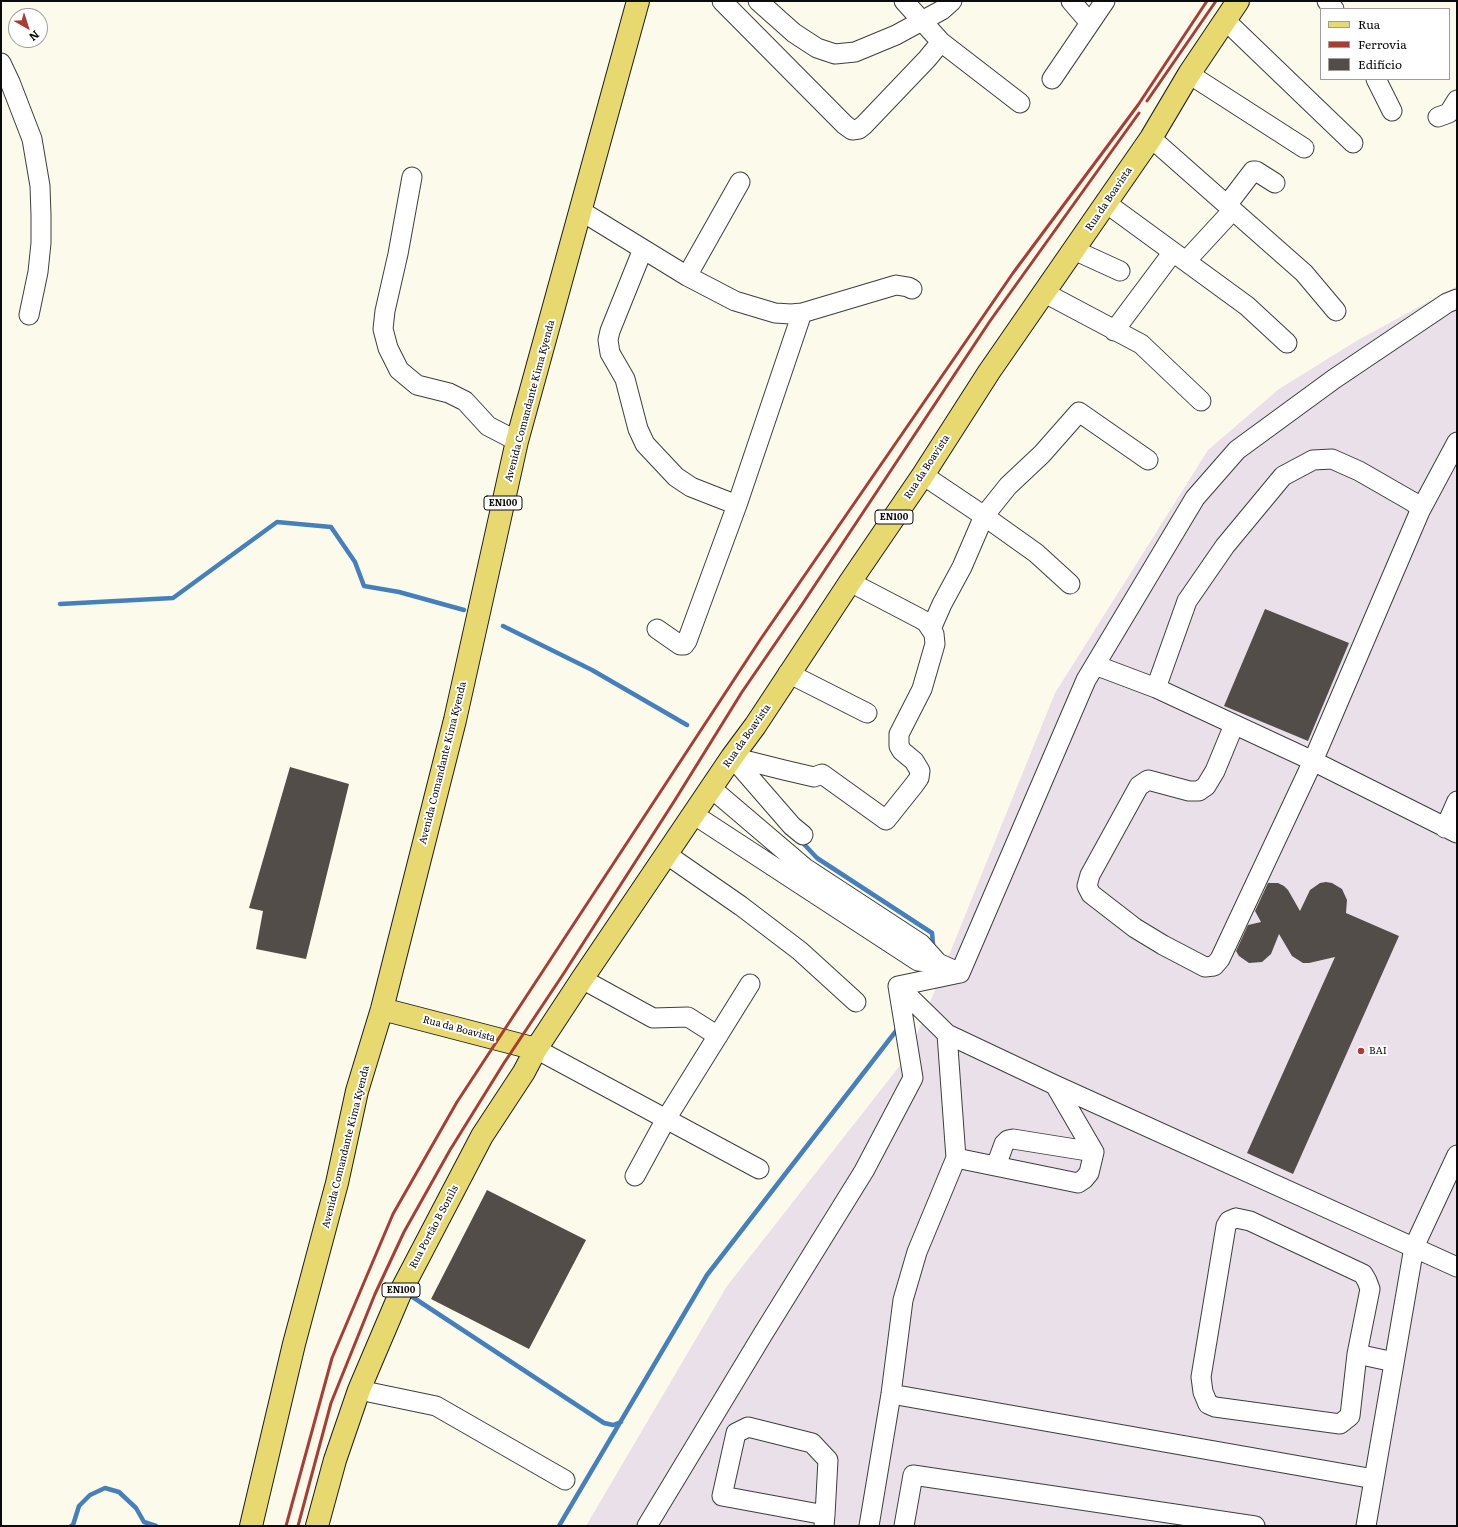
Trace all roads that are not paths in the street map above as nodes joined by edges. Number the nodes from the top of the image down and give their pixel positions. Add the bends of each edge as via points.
1 (638, 1) edge
2 (722, 1) edge
3 (758, 1) edge
4 (904, 1) edge
5 (952, 1) edge
6 (1071, 1) edge
7 (1105, 1) edge
8 (1238, 1) edge
9 (1225, 20) junction
10 (922, 22) junction
11 (1090, 23) junction
12 (941, 42) junction
13 (1, 63) edge
14 (1190, 74) junction
15 (1052, 79) dead end
16 (1376, 80) edge
17 (1457, 100) edge
18 (1020, 103) dead end
19 (1392, 111) dead end
20 (1438, 117) dead end
21 (1151, 138) junction
22 (1353, 143) dead end
23 (1304, 148) dead end
24 (412, 177) dead end
25 (740, 182) dead end
26 (1275, 183) dead end
27 (1106, 203) junction
28 (1230, 207) junction
29 (582, 211) junction
30 (643, 249) junction
31 (1074, 250) junction
32 (1180, 257) junction
33 (1120, 271) dead end
34 (688, 276) junction
35 (912, 290) dead end
36 (1043, 292) junction
37 (1454, 303) edge
38 (1336, 310) dead end
39 (802, 313) junction
40 (29, 315) dead end
41 (1114, 331) junction
42 (1287, 343) dead end
43 (1201, 401) dead end
44 (517, 441) junction
45 (1457, 442) edge
46 (1148, 460) dead end
47 (923, 475) junction
48 (737, 505) junction
49 (1420, 511) junction
50 (984, 516) junction
51 (850, 582) junction
52 (1070, 584) dead end
53 (658, 629) dead end
54 (931, 629) junction
55 (1095, 665) junction
56 (788, 673) junction
57 (1156, 688) junction
58 (867, 713) dead end
59 (1234, 725) junction
60 (732, 757) junction
61 (1313, 761) junction
62 (711, 788) junction
63 (1457, 801) edge
64 (693, 814) junction
65 (1451, 830) edge
66 (803, 835) dead end
67 (666, 854) junction
68 (938, 963) junction
69 (960, 973) junction
70 (582, 980) junction
71 (750, 984) dead end
72 (898, 986) junction
73 (856, 1002) dead end
74 (382, 1009) junction
75 (948, 1034) junction
76 (718, 1036) junction
77 (542, 1040) junction
78 (1055, 1085) junction
79 (666, 1119) junction
80 (1094, 1152) junction
81 (1457, 1155) edge
82 (956, 1158) junction
83 (996, 1166) junction
84 (759, 1169) dead end
85 (635, 1176) dead end
86 (1414, 1247) junction
87 (1457, 1267) edge
88 (1357, 1354) junction
89 (1394, 1362) junction
90 (359, 1390) junction
91 (891, 1394) junction
92 (1374, 1479) junction
93 (564, 1480) dead end
94 (825, 1521) edge
95 (251, 1526) edge
96 (317, 1526) edge
97 (647, 1526) edge
98 (869, 1526) edge
99 (904, 1526) edge
100 (1255, 1526) edge
101 (1366, 1526) edge

1 - 29 main road, Avenida Comandante Kima Kyenda / EN100
2 - 12 street via 852,130 864,125
3 - 10 street via 794,33 817,48 836,54 855,52
4 - 10 street
5 - 10 street
6 - 11 street
7 - 11 street
8 - 9 main road, Rua da Boavista / EN100
9 - 14 main road, Rua da Boavista / EN100
9 - 22 street
10 - 12 street
11 - 15 street
12 - 18 street
13 - 40 street via 32,140 40,186 41,243
14 - 21 main road, Rua da Boavista / EN100
14 - 23 street
16 - 19 street
17 - 20 street via 1449,113
21 - 27 main road, Rua da Boavista / EN100
21 - 28 street
24 - 44 street via 385,311 383,329 388,348 399,370 418,386 449,393 465,401 488,426
25 - 34 street
26 - 28 street via 1253,171
27 - 31 main road, Rua da Boavista / EN100
27 - 32 street
28 - 32 street
28 - 38 street via 1304,273
29 - 30 street
29 - 44 main road, Avenida Comandante Kima Kyenda / EN100
30 - 34 street
30 - 48 street via 610,331 610,353 625,378 638,429 645,444 676,477 702,492
31 - 33 street
31 - 36 main road, Rua da Boavista / EN100
32 - 41 street
32 - 42 street via 1247,306
34 - 39 street via 735,301 775,312
35 - 39 street via 902,285 890,286
36 - 41 street
36 - 47 main road, Rua da Boavista / EN100
37 - 55 street via 1334,380 1236,450 1195,498
39 - 48 street
41 - 43 street via 1141,344
44 - 74 main road, Avenida Comandante Kima Kyenda / EN100 via 455,720
45 - 49 street
46 - 50 street via 1079,412 1042,454 1008,486
47 - 50 street
47 - 51 main road, Rua da Boavista / EN100
48 - 53 street via 686,643 680,645
49 - 57 street via 1413,502 1359,471 1332,459 1312,460 1283,476 1225,546 1187,601
49 - 61 street
50 - 52 street via 1036,553
50 - 54 street
51 - 54 street via 920,618
51 - 56 main road, Rua da Boavista / EN100
54 - 60 street via 935,639 922,689 898,734 899,746 920,771 914,785 886,820 822,774 814,776
55 - 57 street
55 - 69 street via 1086,680
56 - 58 street
56 - 60 main road, Rua da Boavista / EN100
57 - 59 street
59 - 61 street
59 - 61 street via 1215,771 1206,786 1199,791 1189,791 1148,780 1139,786 1090,875 1087,886 1091,894 1134,928 1163,946 1206,967 1214,966 1220,959
60 - 62 main road, Rua da Boavista / EN100
60 - 66 street via 792,826
61 - 65 street
62 - 64 main road, Rua da Boavista / EN100
62 - 68 street via 806,868 921,944
63 - 65 street
64 - 67 main road, Rua da Boavista / EN100
64 - 68 street via 918,961
67 - 70 main road, Rua da Boavista / EN100
67 - 73 street via 800,951
68 - 69 street
69 - 72 street
70 - 76 street via 653,1018 688,1017
70 - 77 main road, Rua da Boavista / EN100
71 - 76 street
72 - 75 street
72 - 97 street via 912,1078 864,1171
74 - 77 main road, Rua da Boavista
74 - 95 main road, Avenida Comandante Kima Kyenda via 357,1091 337,1183 294,1344
75 - 78 street
75 - 82 street
76 - 79 street
77 - 79 street
77 - 90 main road, Rua Portão B Sonils / EN100 via 482,1136 434,1225 402,1289
78 - 80 street
78 - 86 street
79 - 84 street
79 - 85 street
80 - 83 street via 1013,1139 1004,1144
80 - 83 street via 1089,1173 1078,1183
81 - 86 street
82 - 83 street
82 - 91 street via 915,1259 904,1300
86 - 87 street
86 - 89 street
88 - 88 street via 1370,1289 1363,1274 1250,1221 1236,1218 1229,1221 1226,1226 1201,1377 1208,1404 1340,1424 1350,1416
88 - 89 street
89 - 92 street
90 - 93 street via 436,1406
90 - 96 main road, Rua Portão B Sonils / EN100 via 335,1460
91 - 92 street
91 - 98 street
92 - 101 street
94 - 94 street via 828,1460 812,1443 748,1427 736,1433 722,1496
99 - 100 street via 913,1475

